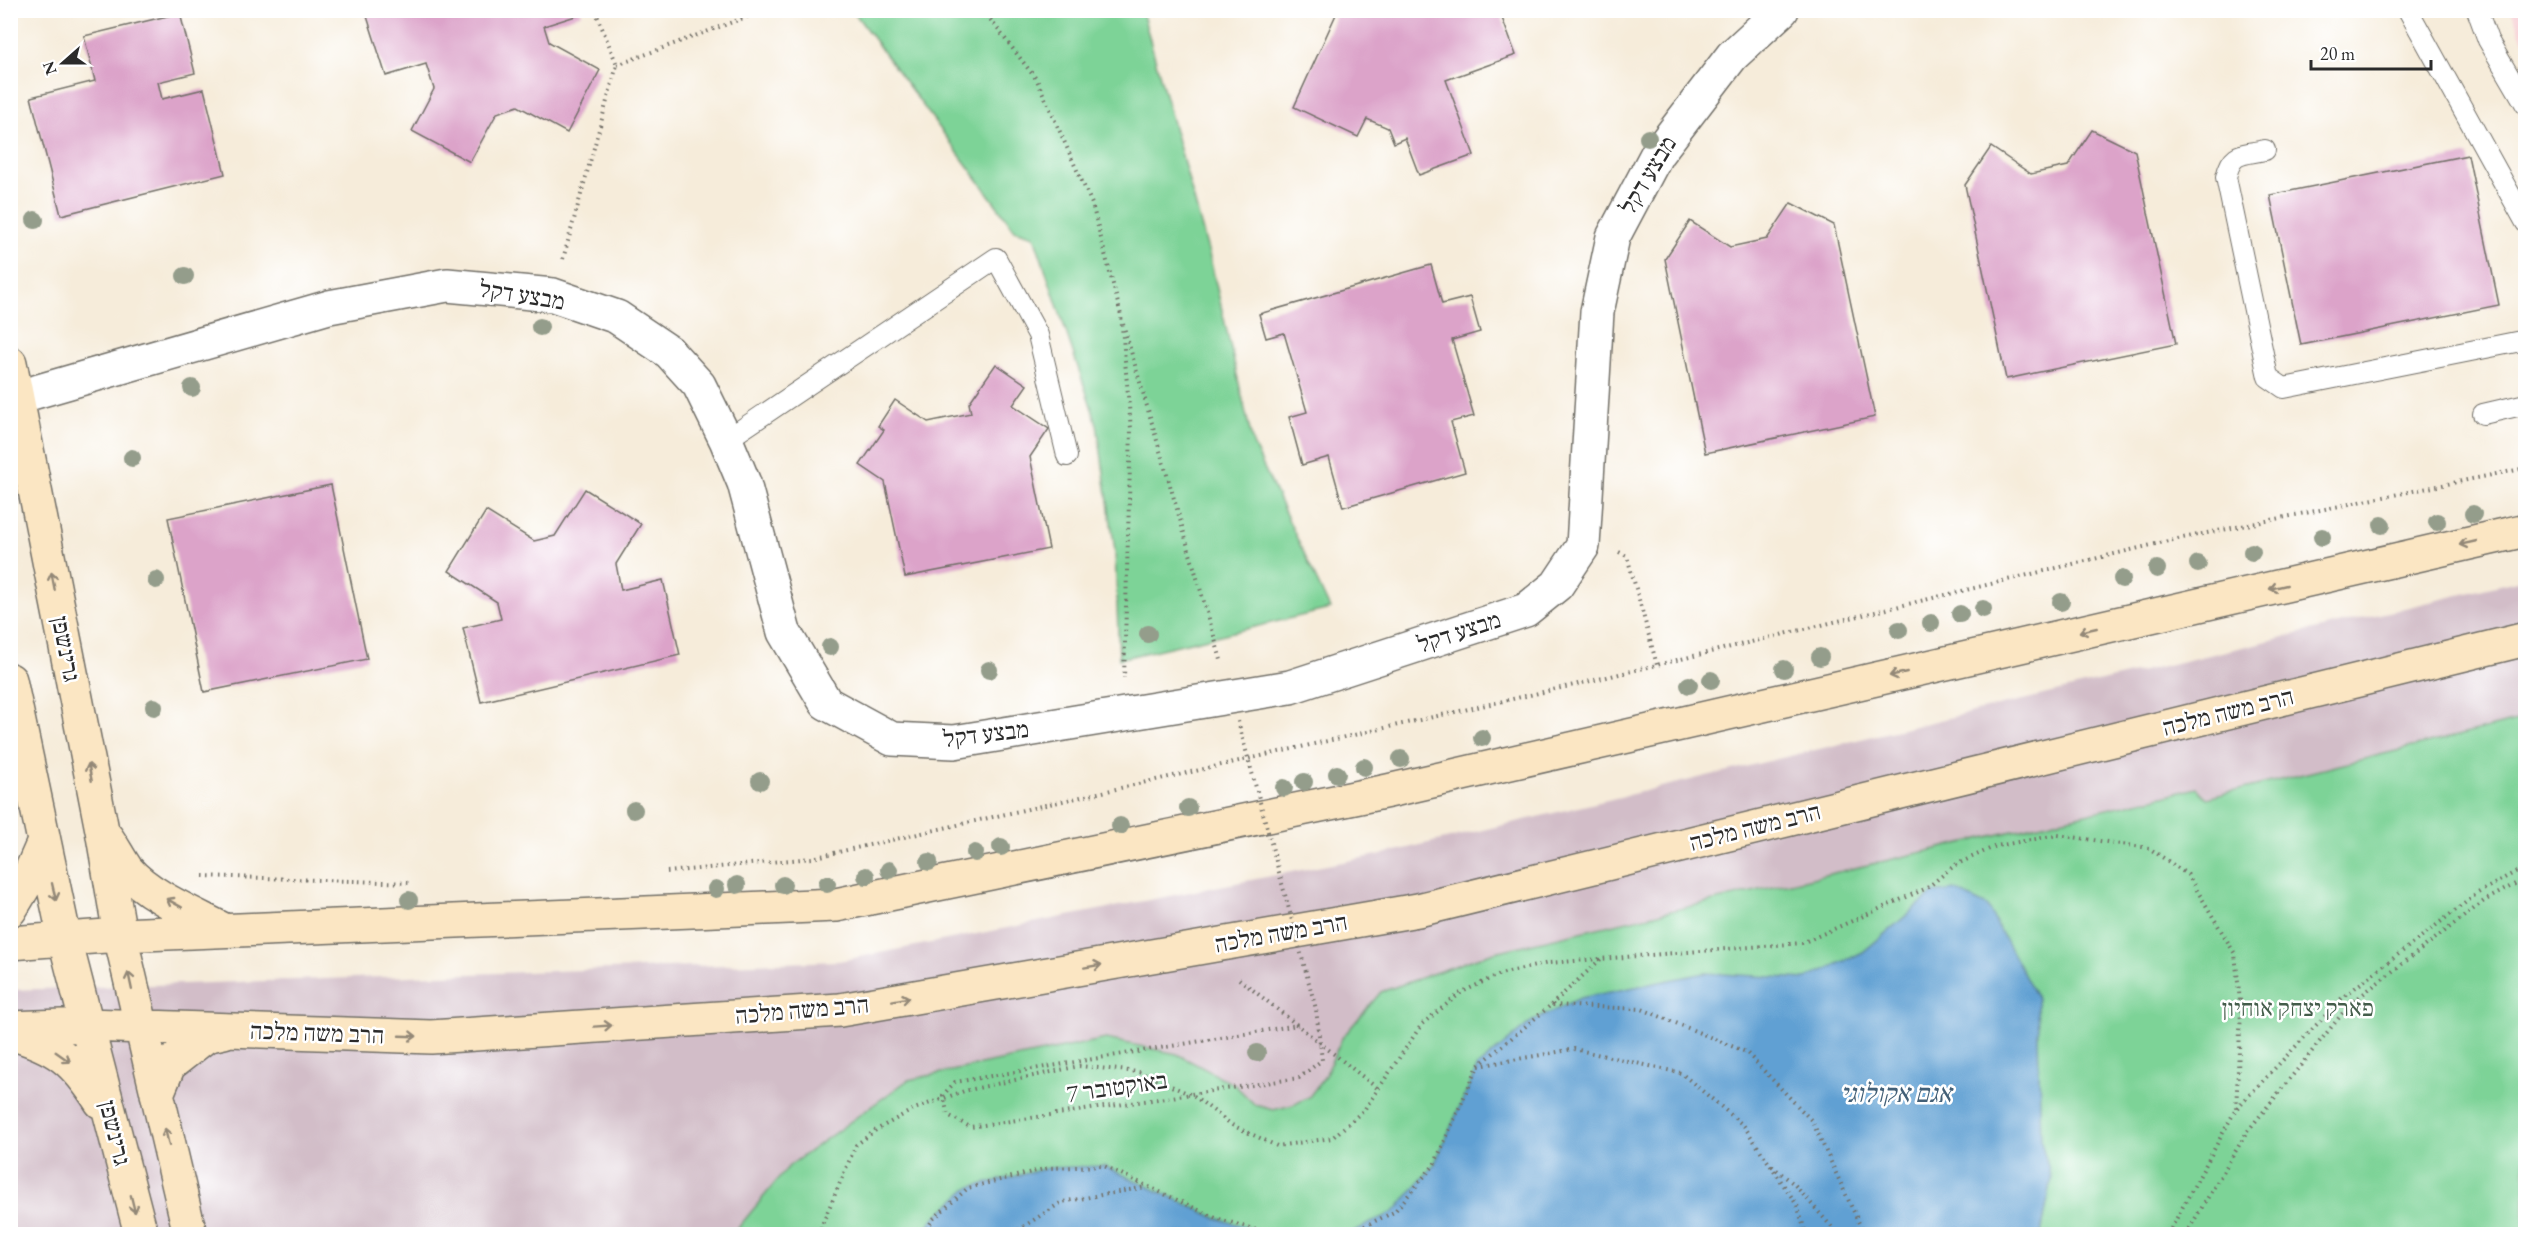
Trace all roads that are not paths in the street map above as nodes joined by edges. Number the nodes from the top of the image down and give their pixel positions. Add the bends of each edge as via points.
1 (1782, 10) edge
2 (2408, 10) edge
3 (2477, 10) edge
4 (2526, 105) edge
5 (2265, 150) dead end
6 (2526, 223) edge
7 (2526, 340) edge
8 (10, 363) edge
9 (18, 397) junction
10 (2526, 404) edge
11 (2483, 414) dead end
12 (726, 440) junction
13 (1067, 456) dead end
14 (2526, 530) edge
15 (2526, 639) edge
16 (10, 680) edge
17 (102, 830) junction
18 (43, 844) junction
19 (10, 910) edge
20 (226, 930) junction
21 (120, 935) junction
22 (65, 940) junction
23 (10, 943) edge
24 (88, 1025) junction
25 (140, 1026) junction
26 (10, 1028) edge
27 (233, 1030) junction
28 (10, 1033) edge
29 (157, 1094) junction
30 (112, 1118) junction
31 (141, 1234) edge
32 (190, 1234) edge

1 - 12 street, מבצע דקל via 1732,56 1657,154 1613,237 1597,312 1583,546 1557,585 1526,610 1290,687 1235,709 1123,715 954,742 892,739 826,703 784,632 744,483
2 - 6 lane
3 - 4 lane via 2488,40
5 - 7 lane via 2239,155 2229,163 2226,177 2268,377 2284,388
8 - 9 street, גרינשפן
9 - 12 street, מבצע דקל via 329,307 447,285 553,295 617,317 669,352 699,385
17 -> 9 street, גרינשפן
10 - 11 lane
12 - 13 lane via 996,258 1038,335
14 -> 20 street via 1399,788 836,905
27 -> 15 street, הרב משה מלכה via 431,1037 840,1010 1418,910
16 - 18 street, גרינשפן
20 -> 17 street via 157,893 128,871
17 - 21 street, גרינשפן
18 - 19 street
18 -> 22 street, גרינשפן
20 - 21 street
21 - 22 street
25 -> 21 street, גרינשפן
22 - 23 street
22 - 24 street, גרינשפן
24 - 25 street, הרב משה מלכה
24 - 26 street, הרב משה מלכה
24 - 30 street, גרינשפן
25 - 27 street, הרב משה מלכה
25 - 29 street, גרינשפן
27 - 29 street via 206,1036 184,1052 169,1065
28 -> 30 street via 38,1041 68,1058
32 -> 29 street, גרינשפן
30 -> 31 street, גרינשפן

